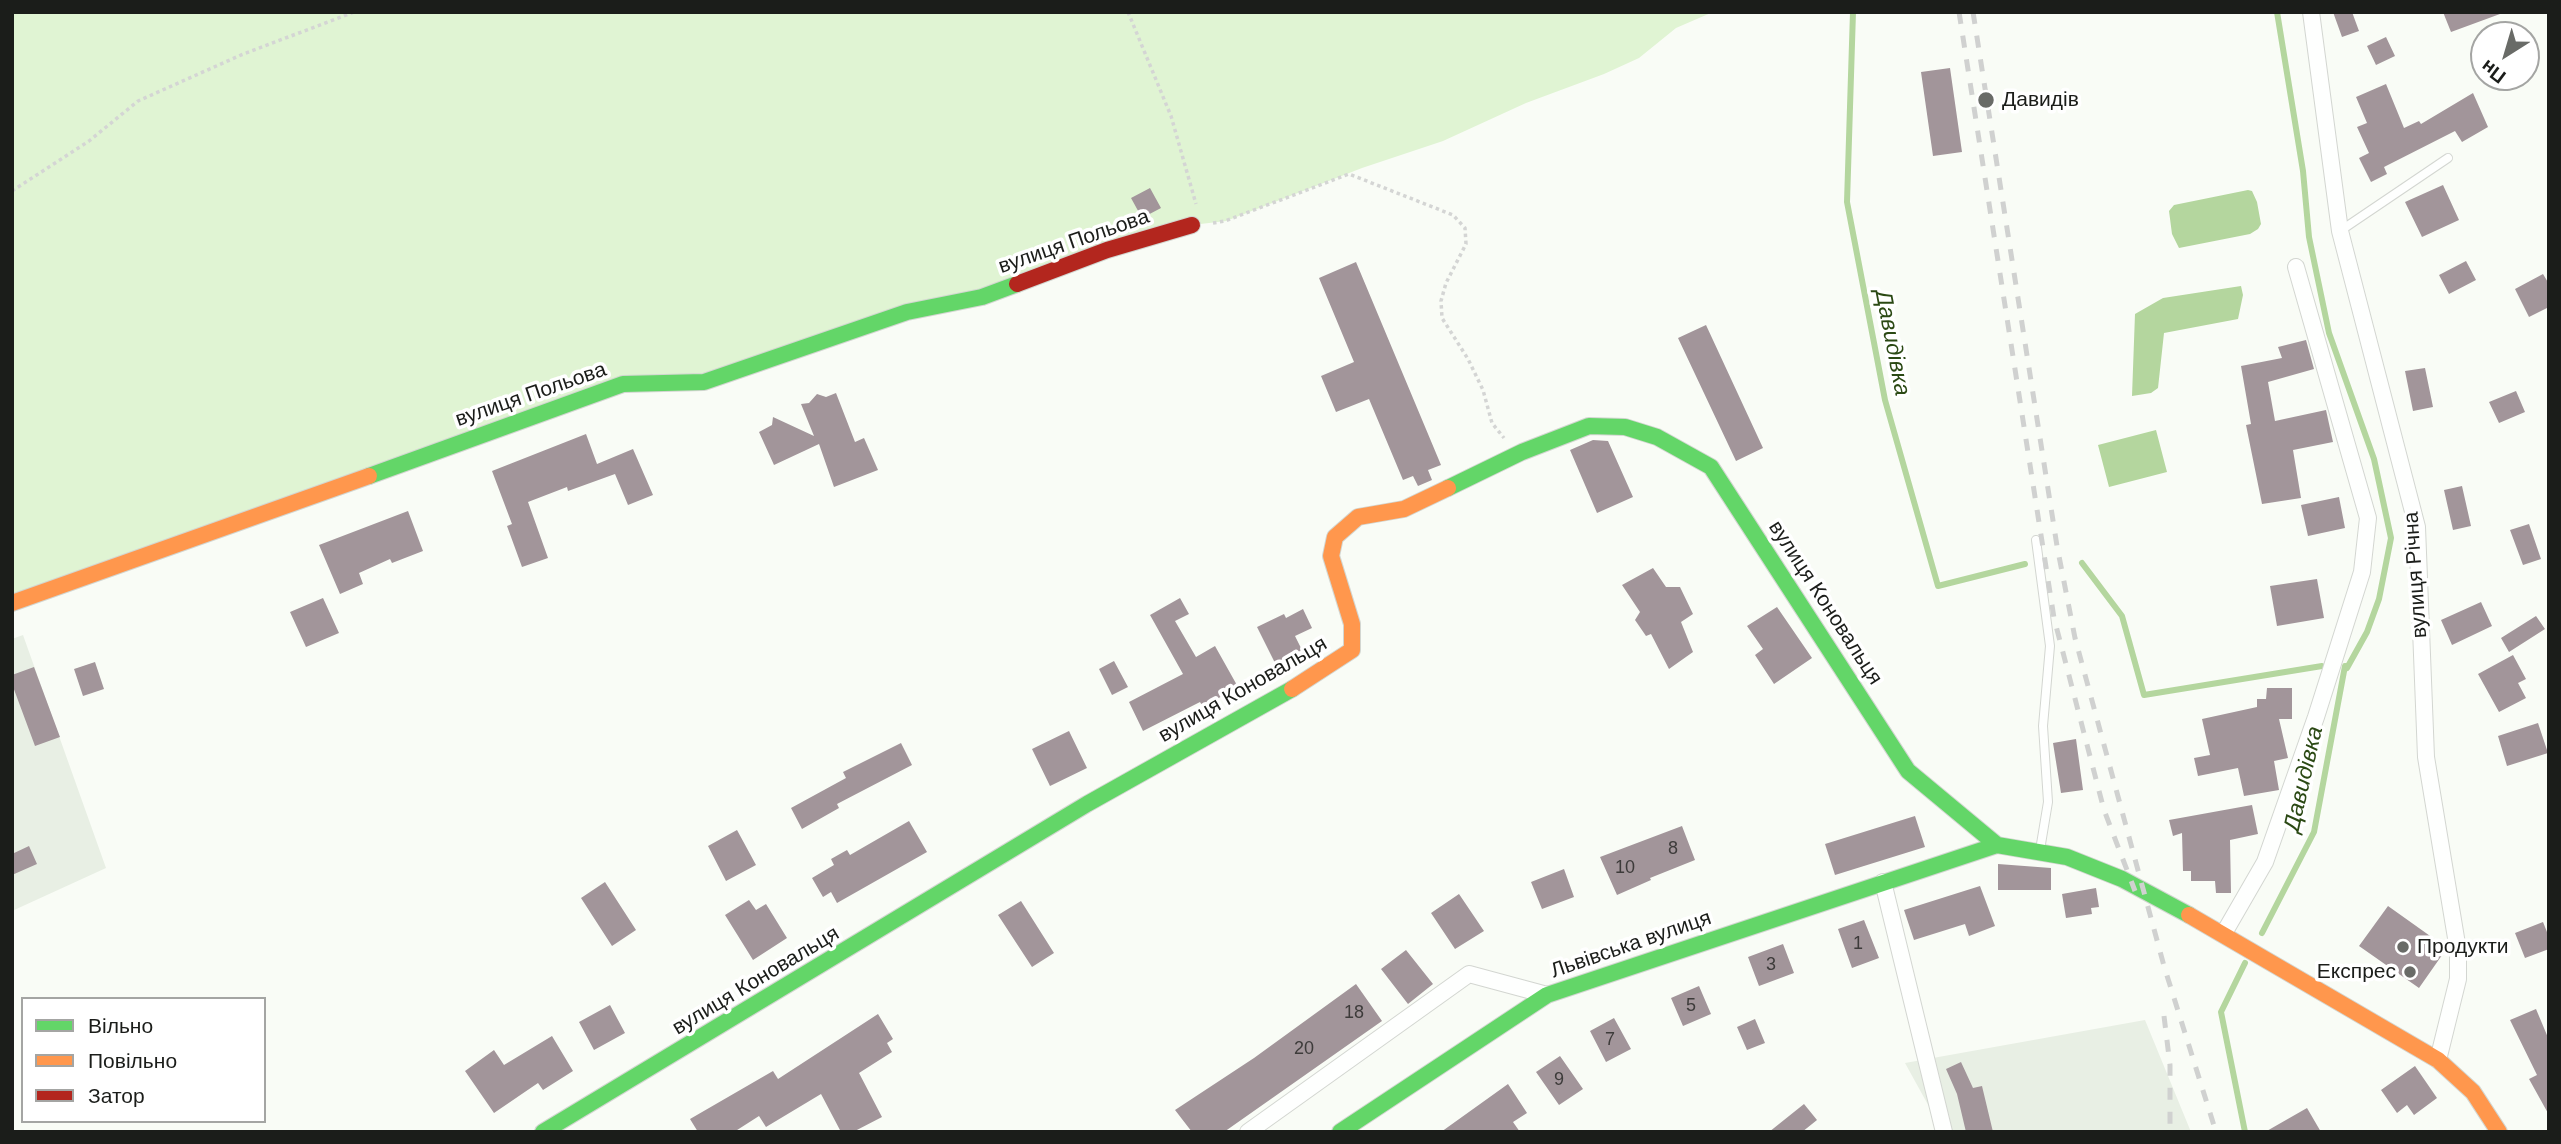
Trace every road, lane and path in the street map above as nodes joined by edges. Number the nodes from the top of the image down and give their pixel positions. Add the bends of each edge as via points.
1 (354, 12) edge
2 (1128, 12) edge
3 (2311, 12) edge
4 (2448, 158) dead end
5 (12, 191) edge
6 (1192, 225) junction
7 (2340, 231) junction
8 (2296, 267) dead end
9 (1522, 452) junction
10 (2036, 540) dead end
11 (12, 603) edge
12 (1997, 845) junction
13 (2040, 850) junction
14 (1883, 882) junction
15 (2224, 933) junction
16 (1547, 995) junction
17 (2438, 1060) junction
18 (543, 1132) edge
19 (1248, 1132) edge
20 (1340, 1132) edge
21 (1944, 1132) edge
22 (2499, 1132) edge

1 - 5 path via 138,101 89,141
2 - 6 path via 1171,116 1196,201
3 - 7 street, вулиця Річна
4 - 7 lane
6 - 9 path via 1226,221 1349,174 1453,215 1465,228 1466,244 1446,283 1442,318 1483,390 1492,423
6 - 11 street, вулиця Польова via 1107,250 982,297 907,312 704,382 623,384
7 - 17 street, вулиця Річна via 2417,527 2426,757 2458,950 2458,979
8 - 15 street via 2368,518 2362,572 2316,717 2264,862
9 - 12 street, вулиця Коновальця via 1589,426 1625,427 1657,437 1711,467 1909,771
9 - 18 street, вулиця Коновальця via 1404,509 1358,517 1335,537 1331,556 1352,624 1352,650 1325,670 1087,804
10 - 13 lane via 2050,646 2043,726 2048,802
12 - 13 street
12 - 14 street, Львівська вулиця
13 - 15 street via 2122,880
14 - 16 street, Львівська вулиця
14 - 21 street
15 - 17 street
16 - 19 street via 1469,974
16 - 20 street, Львівська вулиця
17 - 22 street via 2473,1093

